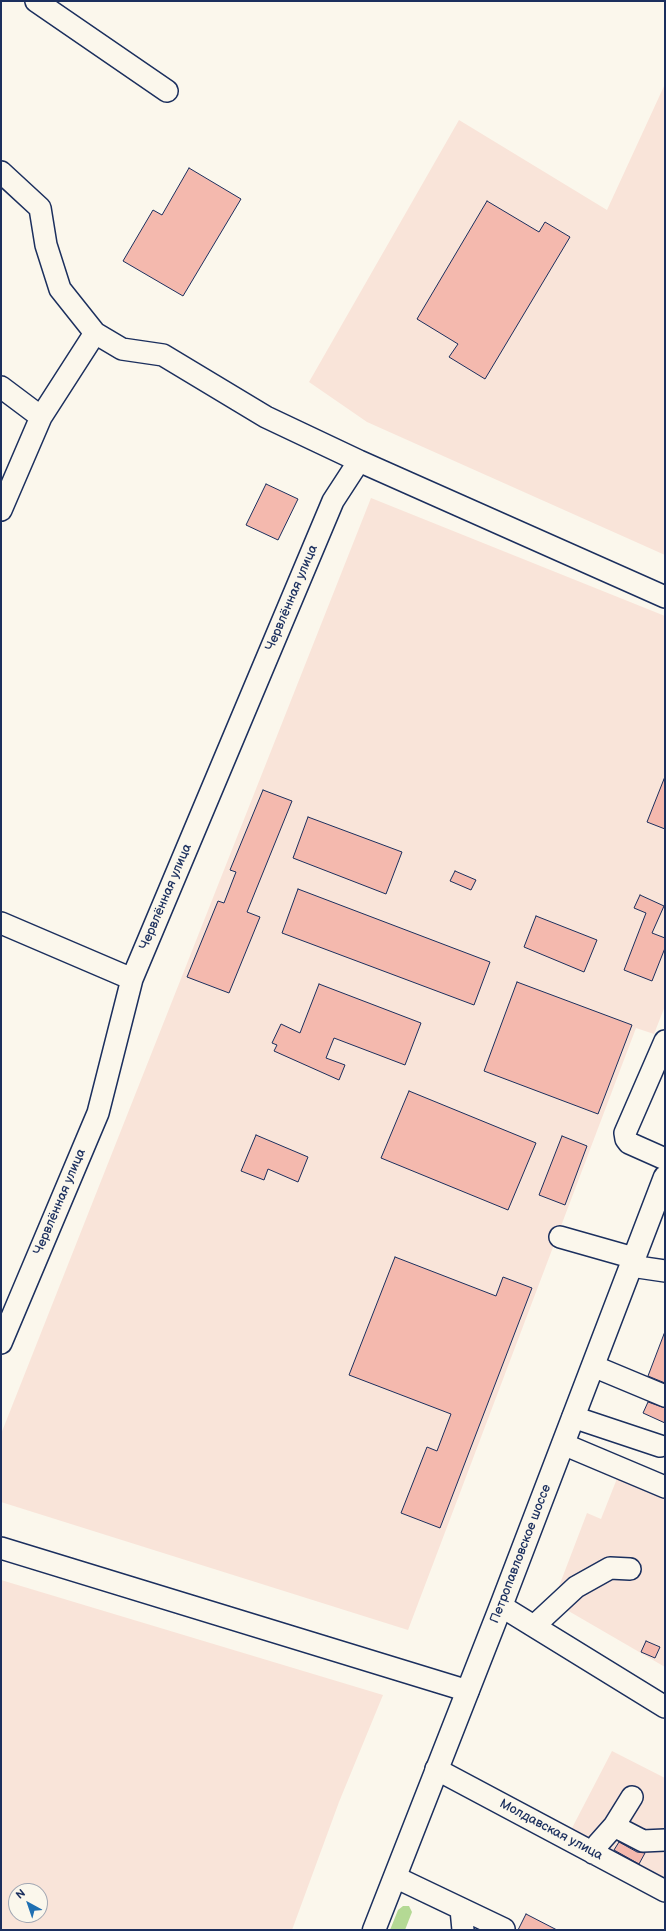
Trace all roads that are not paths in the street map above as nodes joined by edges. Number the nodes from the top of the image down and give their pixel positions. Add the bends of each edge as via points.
1 (36, 1) edge
2 (167, 91) dead end
3 (1, 172) edge
4 (95, 333) junction
5 (1, 387) edge
6 (41, 417) junction
7 (359, 461) junction
8 (1, 510) edge
9 (665, 597) edge
10 (1, 923) edge
11 (132, 979) junction
12 (665, 1041) edge
13 (665, 1159) edge
14 (665, 1178) edge
15 (560, 1237) dead end
16 (633, 1262) junction
17 (665, 1271) edge
18 (1, 1342) edge
19 (593, 1366) junction
20 (665, 1396) edge
21 (573, 1417) junction
22 (563, 1444) junction
23 (660, 1446) dead end
24 (665, 1487) edge
25 (1, 1548) edge
26 (630, 1569) dead end
27 (502, 1606) junction
28 (534, 1626) junction
29 (468, 1691) junction
30 (665, 1707) edge
31 (436, 1769) junction
32 (632, 1797) dead end
33 (614, 1826) junction
34 (665, 1840) edge
35 (593, 1853) junction
36 (395, 1877) junction
37 (665, 1891) edge
38 (461, 1909) junction
39 (504, 1928) dead end
40 (374, 1930) edge
41 (463, 1930) edge

1 - 2 street
3 - 4 street via 40,208 46,245 60,290
4 - 6 street
4 - 7 street via 122,349 163,355 266,417
5 - 6 street
6 - 8 street
7 - 9 street
7 - 11 street, Червлённая улица via 333,501
10 - 11 street
11 - 18 street, Червлённая улица via 98,1112
12 - 13 street via 625,1133 629,1143
14 - 16 main road, Петропавловское шоссе
15 - 16 street
16 - 17 street
16 - 19 main road, Петропавловское шоссе
19 - 20 street
19 - 21 main road, Петропавловское шоссе
21 - 22 main road, Петропавловское шоссе
21 - 23 street
22 - 24 street
22 - 27 main road, Петропавловское шоссе
25 - 29 street
26 - 28 street via 610,1568 576,1587
27 - 28 street
27 - 29 main road, Петропавловское шоссе
28 - 30 street
29 - 31 main road, Петропавловское шоссе
31 - 35 street, Молдавская улица
31 - 36 main road, Петропавловское шоссе
32 - 33 street
33 - 34 street via 643,1841
33 - 35 street
35 - 37 street, Молдавская улица
36 - 38 street
36 - 40 main road, Петропавловское шоссе
38 - 39 street
38 - 41 street

